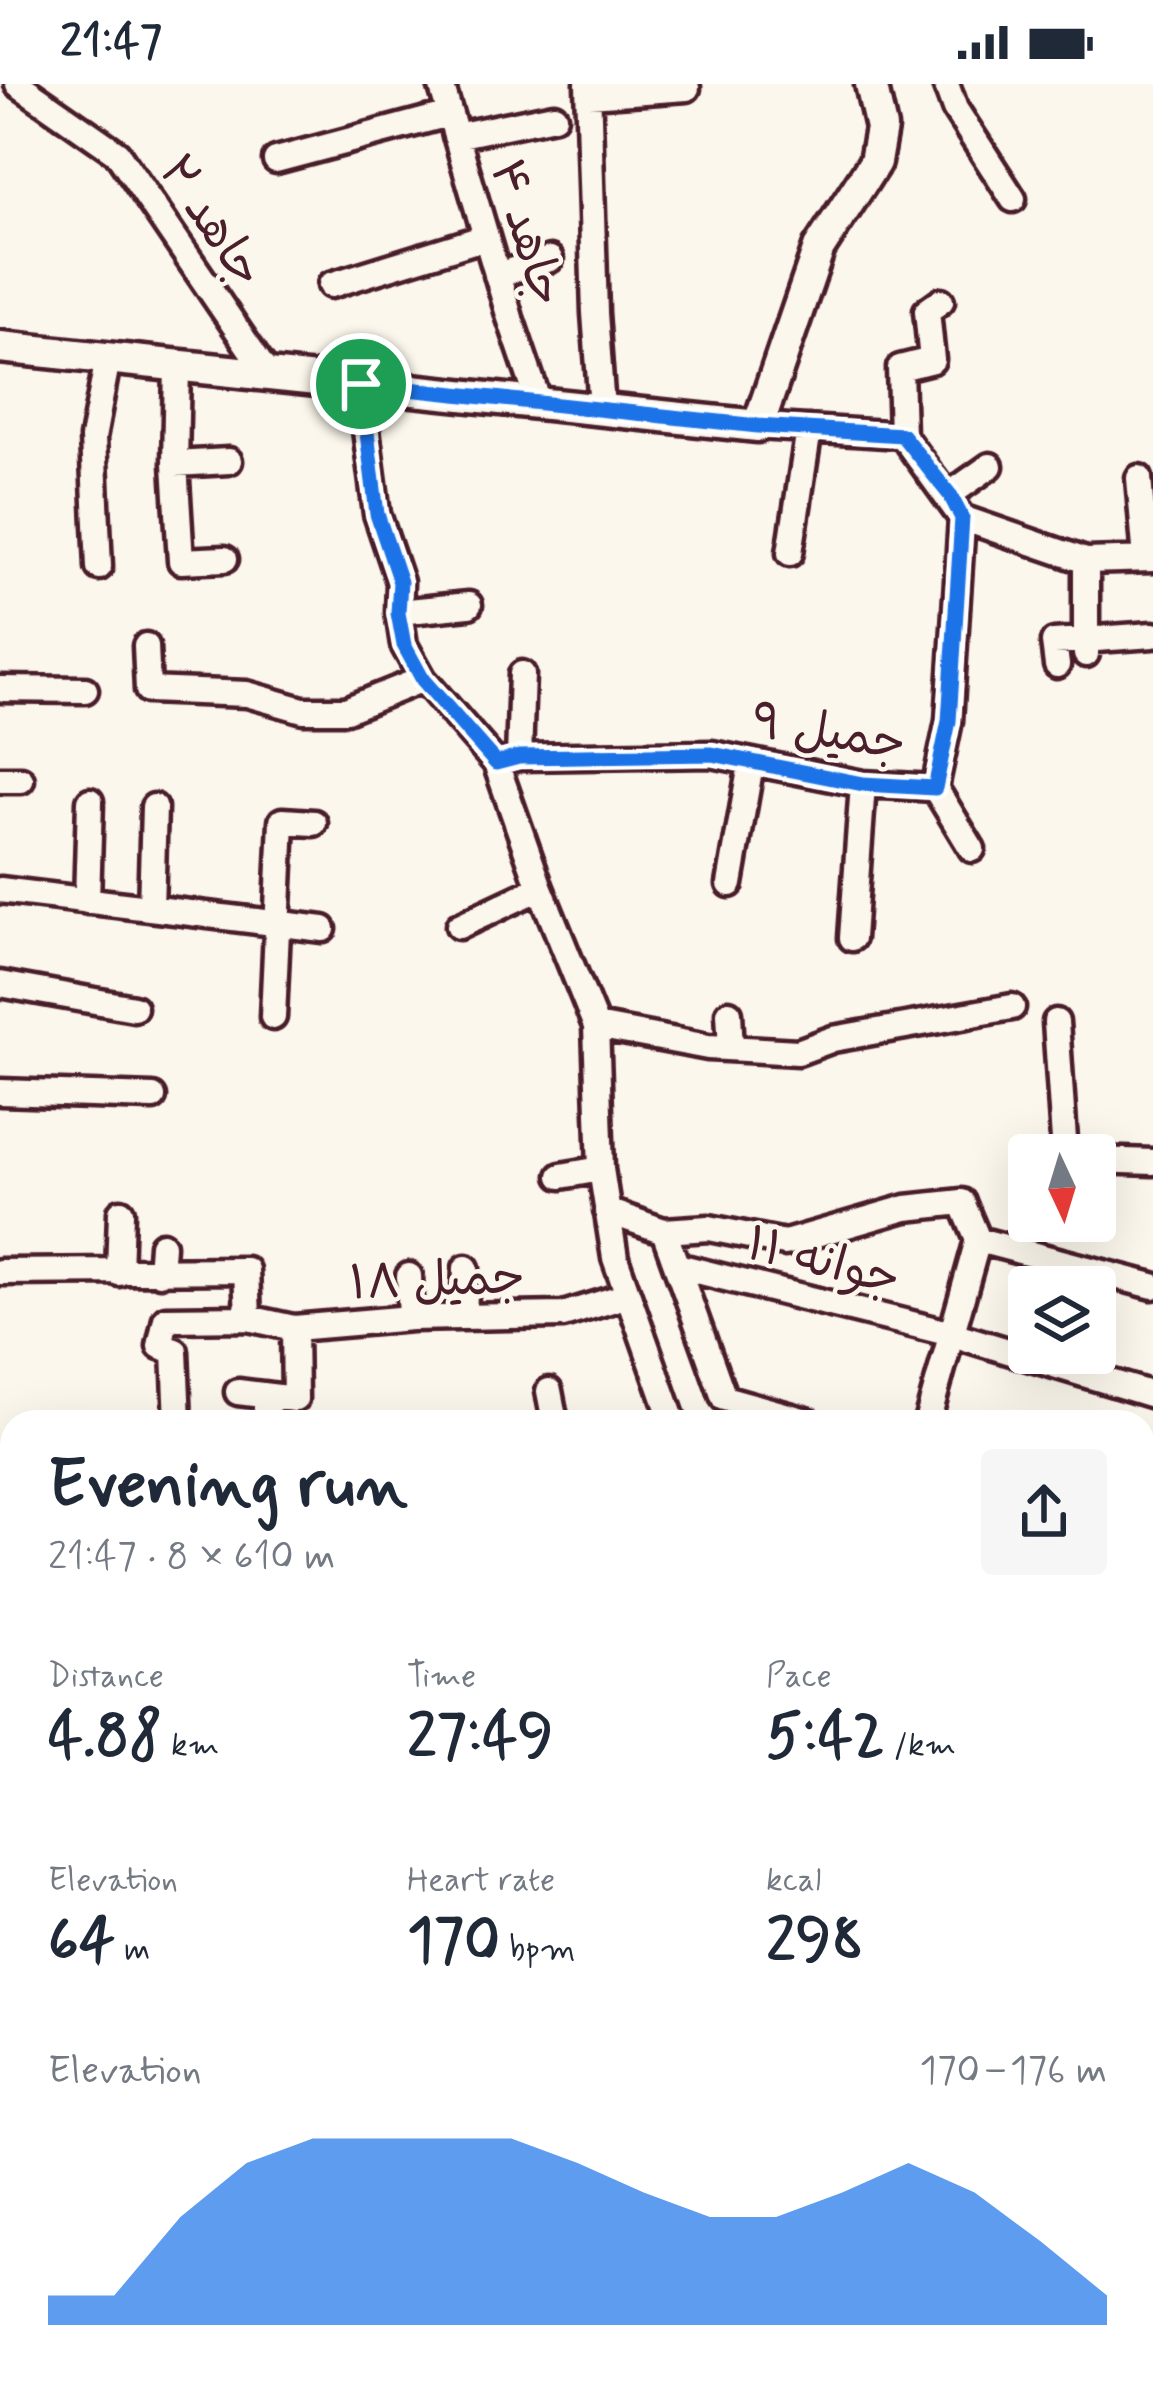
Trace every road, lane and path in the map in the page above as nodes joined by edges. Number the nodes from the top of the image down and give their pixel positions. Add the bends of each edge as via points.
1 (18, 84) edge
2 (441, 84) edge
3 (871, 84) edge
4 (946, 84) edge
5 (687, 88) dead end
6 (588, 90) edge
7 (554, 116) dead end
8 (453, 125) junction
9 (276, 160) dead end
10 (1013, 199) dead end
11 (486, 237) junction
12 (550, 259) dead end
13 (497, 275) junction
14 (332, 285) dead end
15 (941, 302) dead end
16 (0, 347) edge
17 (108, 358) junction
18 (177, 365) junction
19 (268, 375) junction
20 (361, 384) junction
21 (539, 403) junction
22 (602, 410) junction
23 (758, 426) junction
24 (809, 429) junction
25 (902, 435) junction
26 (229, 461) dead end
27 (175, 464) junction
28 (990, 466) dead end
29 (1138, 478) dead end
30 (956, 506) junction
31 (790, 554) dead end
32 (1149, 559) edge
33 (225, 560) dead end
34 (1086, 560) junction
35 (99, 567) dead end
36 (470, 605) dead end
37 (398, 613) junction
38 (1153, 634) edge
39 (146, 646) dead end
40 (1086, 649) junction
41 (1057, 664) dead end
42 (522, 674) dead end
43 (423, 680) junction
44 (0, 689) edge
45 (85, 690) dead end
46 (507, 760) junction
47 (751, 764) junction
48 (863, 784) junction
49 (935, 788) junction
50 (90, 801) dead end
51 (154, 807) dead end
52 (314, 823) dead end
53 (972, 849) dead end
54 (730, 884) dead end
55 (540, 888) junction
56 (0, 890) edge
57 (87, 901) junction
58 (151, 908) junction
59 (277, 923) junction
60 (459, 926) dead end
61 (323, 929) dead end
62 (852, 938) dead end
63 (0, 984) edge
64 (1012, 1007) dead end
65 (134, 1008) dead end
66 (728, 1013) dead end
67 (273, 1017) dead end
68 (1056, 1022) dead end
69 (596, 1026) junction
70 (731, 1048) junction
71 (0, 1092) edge
72 (153, 1097) dead end
73 (1064, 1134) edge
74 (1116, 1161) edge
75 (1153, 1162) edge
76 (601, 1169) junction
77 (561, 1176) dead end
78 (608, 1211) junction
79 (121, 1212) dead end
80 (664, 1231) junction
81 (977, 1240) junction
82 (162, 1245) dead end
83 (677, 1266) junction
84 (466, 1268) dead end
85 (0, 1272) edge
86 (118, 1273) junction
87 (160, 1274) junction
88 (409, 1276) dead end
89 (1153, 1286) edge
90 (628, 1295) junction
91 (464, 1317) junction
92 (248, 1318) junction
93 (411, 1318) junction
94 (294, 1328) junction
95 (952, 1334) junction
96 (549, 1391) dead end
97 (238, 1392) dead end
98 (265, 1395) junction
99 (1153, 1395) edge
100 (177, 1410) edge
101 (266, 1410) edge
102 (553, 1410) edge
103 (669, 1410) edge
104 (767, 1410) edge
105 (930, 1410) edge

1 - 19 street, جاهد ۲ via 117,153
2 - 8 street, جاهد ۴
3 - 23 main road via 881,128 875,162 819,248
4 - 10 street
5 - 6 street
6 - 22 street
7 - 8 street
8 - 9 street
8 - 11 street, جاهد ۴
11 - 13 street, جاهد ۴
11 - 14 street
12 - 13 street
13 - 21 street, جاهد ۴
15 - 25 street via 927,311 932,360 900,368
16 - 17 main road
17 - 18 main road
17 - 35 street via 93,438
18 - 19 main road
18 - 27 street
19 - 20 main road
20 - 21 main road
20 - 37 street via 377,514 400,582
21 - 22 main road
22 - 23 main road
23 - 24 street
24 - 25 street
24 - 31 street
25 - 30 street
26 - 27 street
27 - 33 street via 182,562
28 - 30 street
29 - 32 street
30 - 34 street
30 - 49 street via 949,721
32 - 34 street
34 - 40 street
36 - 37 street
37 - 43 street
38 - 40 street
39 - 43 street via 148,690 247,694 304,710 346,710
40 - 41 street via 1054,642
42 - 46 street
43 - 46 street
44 - 45 street
46 - 47 street, جمیل ۹ via 712,754
46 - 55 street
47 - 48 street, جمیل ۹
47 - 54 street
48 - 49 street, جمیل ۹
48 - 62 street
49 - 53 street
50 - 57 street
51 - 58 street
52 - 59 street via 282,821
55 - 60 street
55 - 69 street
56 - 57 street
57 - 58 street
58 - 59 street
59 - 61 street
59 - 67 street
63 - 65 street
64 - 70 street via 798,1052
66 - 70 street
68 - 73 street
69 - 70 street
69 - 76 street
71 - 72 street
74 - 75 street
76 - 77 street
76 - 78 street
78 - 80 street
78 - 90 street
79 - 86 street
80 - 81 street via 709,1228 785,1243 907,1208 962,1202
80 - 83 street
81 - 89 street
81 - 95 street
82 - 87 street
83 - 95 street, جوانه ۱۱
83 - 104 street via 724,1398
84 - 91 street
85 - 86 street
86 - 87 street
87 - 92 street via 246,1270
88 - 93 street
90 - 91 street, جمیل ۱۸ via 563,1315
90 - 103 street
91 - 93 street, جمیل ۱۸
92 - 94 street, جمیل ۱۸
92 - 100 street, جمیل ۱۸ via 166,1319 160,1346 175,1352
93 - 94 street, جمیل ۱۸
94 - 98 street via 295,1399
95 - 99 street, جوانه ۱۱
95 - 105 street
96 - 102 street
97 - 98 street
98 - 101 street

